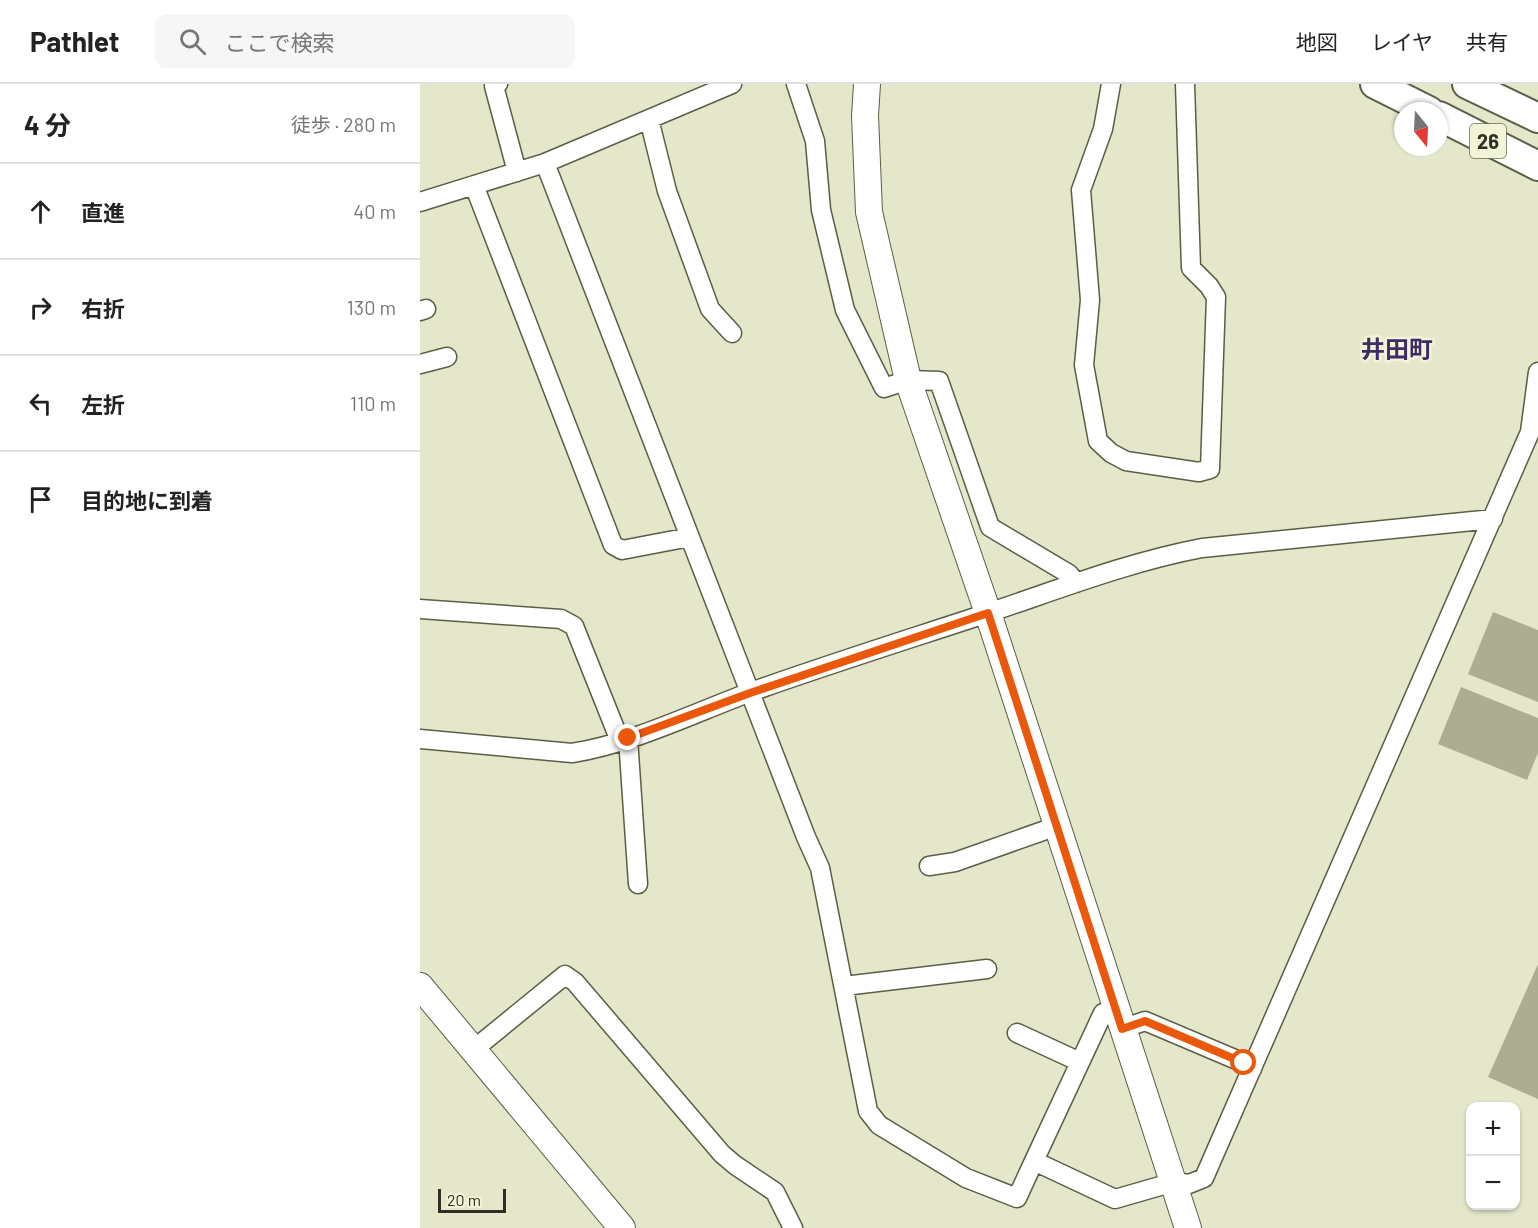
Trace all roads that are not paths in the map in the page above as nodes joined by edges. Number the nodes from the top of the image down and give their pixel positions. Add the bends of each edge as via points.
1 (498, 84) edge
2 (732, 84) edge
3 (796, 84) edge
4 (867, 84) edge
5 (1111, 84) edge
6 (1185, 84) edge
7 (1375, 84) edge
8 (1467, 84) edge
9 (1411, 102) edge
10 (1538, 118) edge
11 (650, 119) junction
12 (1448, 121) edge
13 (545, 164) junction
14 (1538, 166) edge
15 (517, 172) junction
16 (474, 185) junction
17 (420, 202) edge
18 (732, 333) dead end
19 (447, 357) dead end
20 (420, 363) edge
21 (1538, 372) edge
22 (908, 380) junction
23 (1494, 519) junction
24 (690, 537) junction
25 (1076, 583) junction
26 (420, 609) edge
27 (988, 613) junction
28 (750, 693) junction
29 (420, 739) edge
30 (624, 740) junction
31 (1057, 826) junction
32 (929, 866) dead end
33 (638, 884) dead end
34 (987, 969) dead end
35 (844, 986) junction
36 (420, 987) edge
37 (1119, 1019) junction
38 (1017, 1033) dead end
39 (473, 1050) junction
40 (1080, 1062) junction
41 (1252, 1069) junction
42 (1034, 1161) junction
43 (1174, 1182) junction
44 (622, 1228) edge
45 (792, 1228) edge
46 (1188, 1228) edge

1 - 15 street via 494,86
2 - 11 street
3 - 22 street via 815,141 821,210 845,310 884,388
4 - 22 street via 869,212
5 - 6 street via 1103,129 1081,190 1090,300 1083,365 1098,441 1126,461 1199,472 1210,469 1216,297 1191,268
7 - 9 main road
8 - 10 main road, 26
11 - 13 street
11 - 18 street via 667,191 710,309
12 - 14 main road, 26
13 - 15 street
13 - 24 street
15 - 16 street
16 - 17 street
16 - 24 street via 613,545 622,550
19 - 20 street
21 - 23 street via 1530,432
22 - 25 street via 939,381 990,527 1069,574
22 - 27 street
23 - 25 street via 1202,548
23 - 41 street
24 - 28 street
25 - 27 street
26 - 30 street via 561,619 574,626
27 - 28 street
27 - 31 street
28 - 30 street
28 - 35 street via 820,868
29 - 30 street via 572,753
30 - 33 street
31 - 32 street via 955,862
31 - 37 street
34 - 35 street
35 - 42 street via 868,1111 879,1125 966,1178 1017,1198
36 - 39 street
37 - 40 street via 1103,1013
37 - 41 street via 1145,1021
37 - 43 street
38 - 40 street
39 - 44 street
39 - 45 street via 565,975 722,1154 775,1192
40 - 42 street
41 - 43 street via 1204,1178 1189,1184
42 - 43 street via 1116,1198
43 - 46 street

